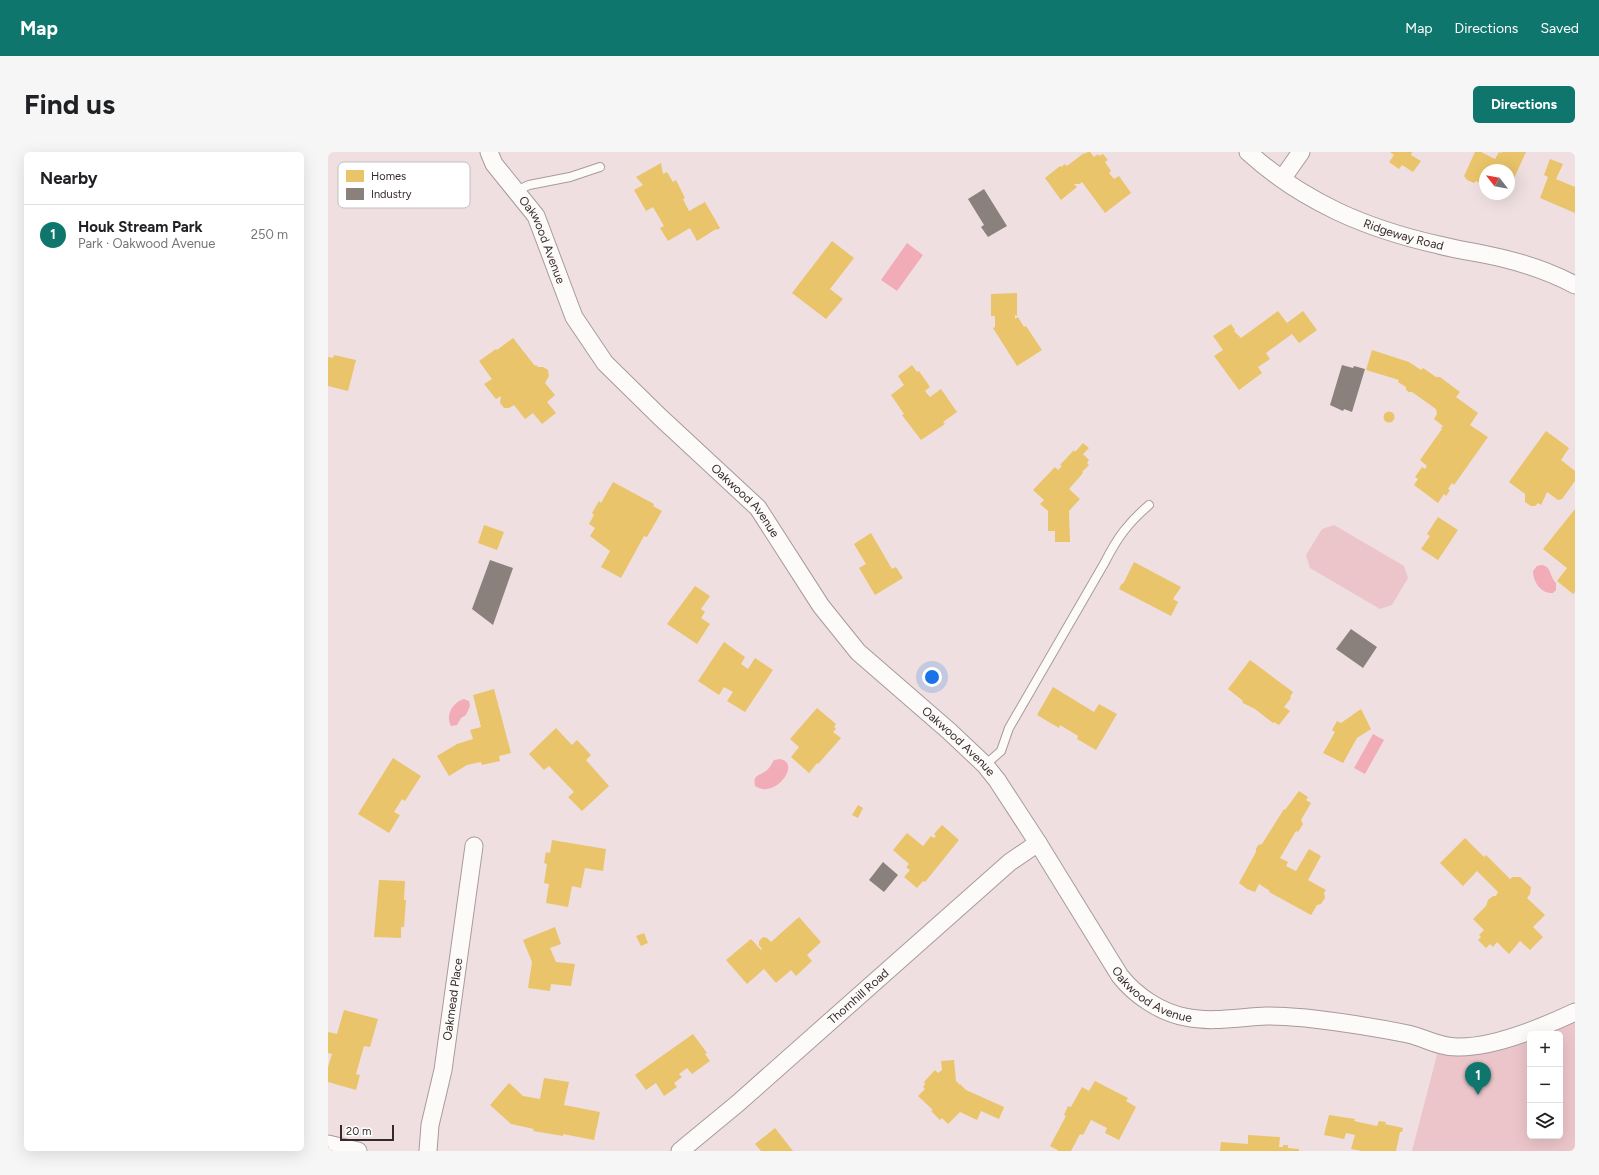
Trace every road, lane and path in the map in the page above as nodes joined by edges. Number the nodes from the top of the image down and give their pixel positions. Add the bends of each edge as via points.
1 (489, 152) edge
2 (1248, 152) edge
3 (1301, 152) edge
4 (600, 167) dead end
5 (1282, 179) junction
6 (516, 191) junction
7 (1575, 285) edge
8 (1148, 505) dead end
9 (985, 765) junction
10 (1038, 843) junction
11 (474, 846) dead end
12 (1575, 1012) edge
13 (328, 1144) edge
14 (358, 1151) edge
15 (428, 1151) edge
16 (680, 1151) edge

1 - 6 street, Oakwood Avenue via 494,164
2 - 5 street, Ridgeway Road
3 - 5 street
4 - 6 lane via 570,177 529,185
5 - 7 street, Ridgeway Road via 1317,203 1354,220 1399,236 1485,254 1531,267
6 - 9 street, Oakwood Avenue via 536,216 574,317 604,363 758,508 821,606 858,652 949,730
8 - 9 lane via 1124,528 1009,728 1001,750
9 - 10 street, Oakwood Avenue
10 - 12 street, Oakwood Avenue via 1128,986 1166,1011 1184,1017 1199,1020 1268,1016 1305,1018 1409,1034 1439,1045 1457,1047 1478,1046 1520,1035
10 - 16 street, Thornhill Road via 1010,862 731,1109
11 - 15 street, Oakmead Place via 444,1063 430,1125
13 - 14 street

